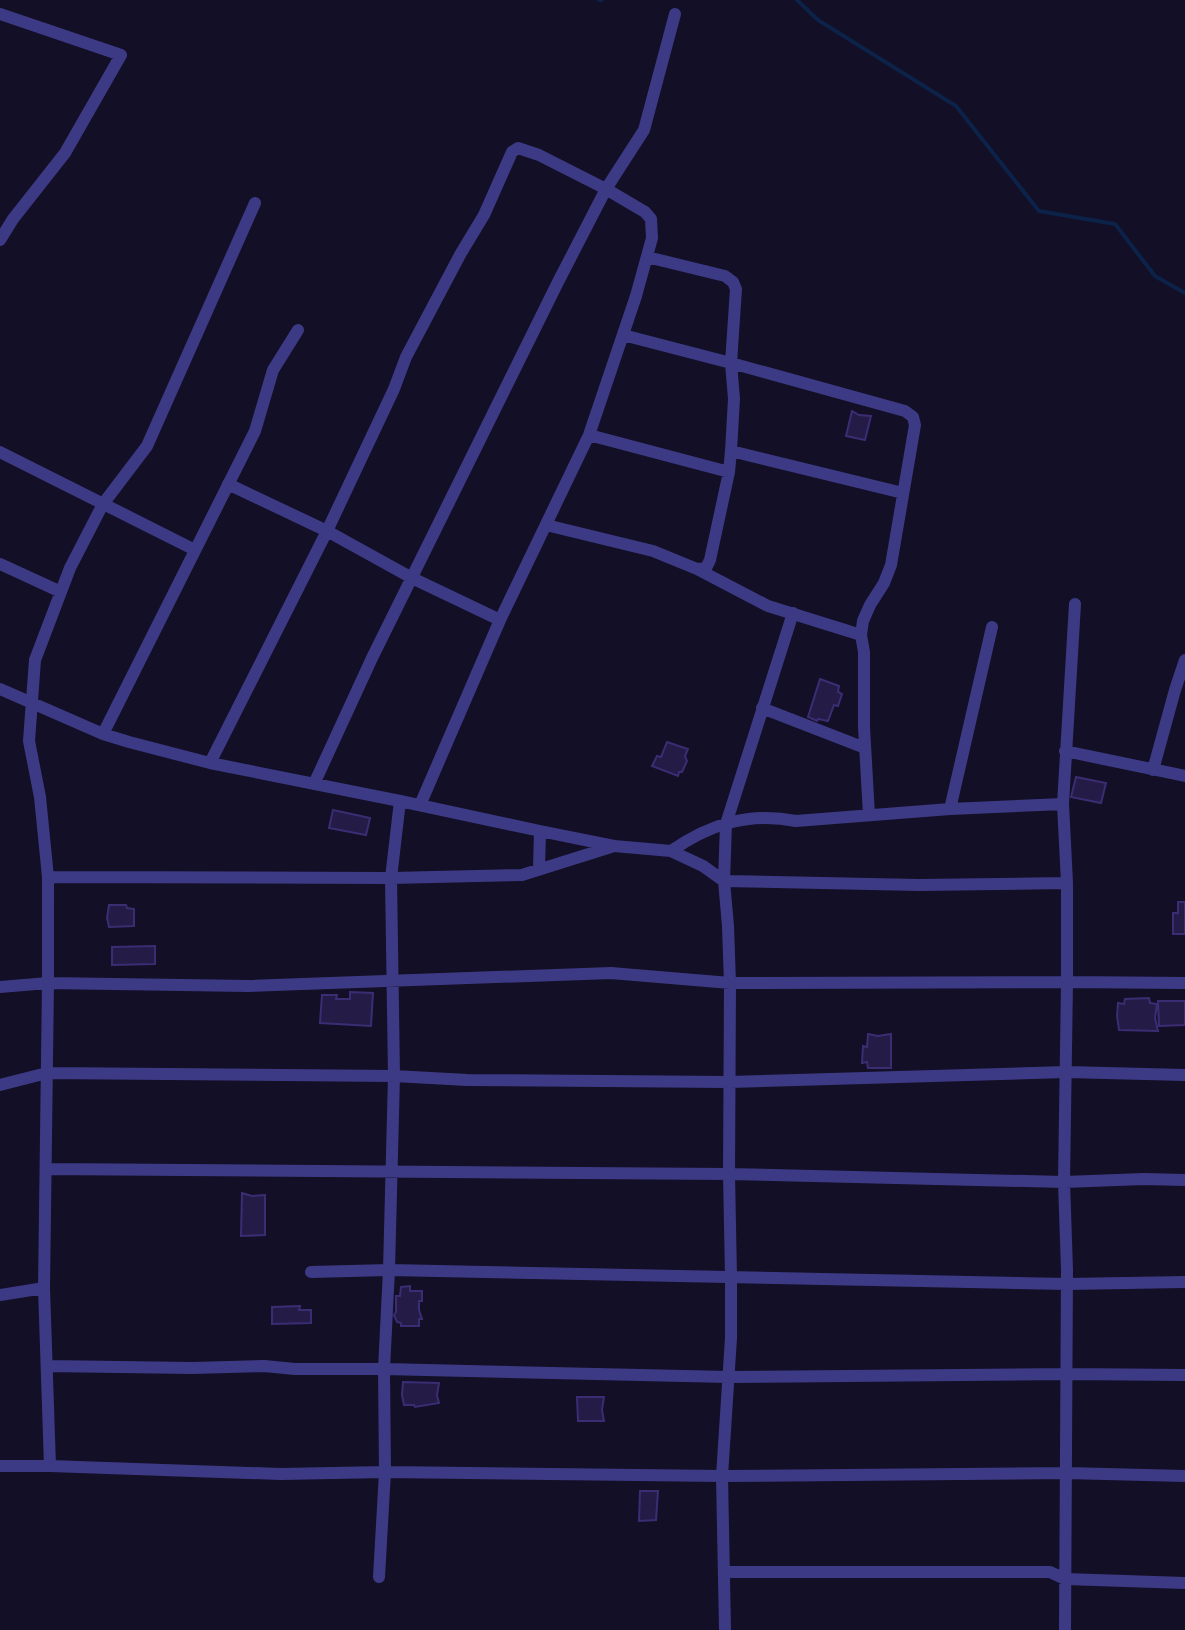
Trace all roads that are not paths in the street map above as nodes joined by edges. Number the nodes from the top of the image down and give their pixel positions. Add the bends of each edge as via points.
1 (0, 14) edge
2 (675, 14) dead end
3 (606, 189) junction
4 (255, 203) dead end
5 (0, 240) edge
6 (647, 257) junction
7 (298, 330) dead end
8 (623, 335) junction
9 (731, 363) junction
10 (589, 435) junction
11 (731, 451) junction
12 (0, 452) edge
13 (729, 472) junction
14 (228, 484) junction
15 (903, 493) junction
16 (103, 504) junction
17 (546, 525) junction
18 (327, 531) junction
19 (195, 550) junction
20 (0, 564) edge
21 (697, 569) junction
22 (412, 578) junction
23 (61, 592) junction
24 (1075, 604) dead end
25 (793, 613) junction
26 (500, 620) junction
27 (992, 627) dead end
28 (861, 635) junction
29 (1185, 660) edge
30 (0, 689) edge
31 (32, 704) junction
32 (762, 708) junction
33 (103, 734) junction
34 (865, 748) junction
35 (1065, 751) junction
36 (210, 763) junction
37 (1153, 770) junction
38 (1185, 776) edge
39 (314, 784) junction
40 (400, 801) junction
41 (1063, 804) junction
42 (420, 805) junction
43 (950, 809) junction
44 (869, 815) junction
45 (726, 824) junction
46 (540, 831) junction
47 (614, 846) junction
48 (671, 851) junction
49 (539, 868) junction
50 (48, 877) junction
51 (391, 878) junction
52 (724, 881) junction
53 (1067, 883) junction
54 (392, 980) junction
55 (1067, 982) junction
56 (48, 983) junction
57 (730, 983) junction
58 (1185, 983) edge
59 (0, 987) edge
60 (1066, 1072) junction
61 (47, 1073) junction
62 (1185, 1075) edge
63 (394, 1076) junction
64 (729, 1082) junction
65 (0, 1085) edge
66 (46, 1169) junction
67 (392, 1173) junction
68 (729, 1174) junction
69 (1185, 1180) edge
70 (1064, 1182) junction
71 (389, 1270) junction
72 (311, 1272) dead end
73 (731, 1277) junction
74 (1185, 1282) edge
75 (1067, 1284) junction
76 (44, 1288) junction
77 (0, 1295) edge
78 (47, 1366) junction
79 (384, 1369) junction
80 (1067, 1374) junction
81 (1185, 1375) edge
82 (728, 1377) junction
83 (0, 1466) edge
84 (50, 1466) junction
85 (385, 1472) junction
86 (1066, 1473) junction
87 (722, 1476) junction
88 (1185, 1476) edge
89 (724, 1572) junction
90 (379, 1577) dead end
91 (1065, 1579) junction
92 (1185, 1583) edge
93 (725, 1630) edge
94 (1065, 1630) edge

1 - 5 street via 121,55 65,153
2 - 3 street via 644,130
3 - 6 street via 651,219
3 - 18 street via 539,155 515,149 406,357
3 - 22 street
4 - 16 street via 147,446
6 - 8 street
6 - 9 street via 733,282
7 - 14 street via 273,370 255,431
8 - 9 street
8 - 10 street
9 - 11 street
9 - 15 street via 913,417
10 - 13 street
10 - 17 street
11 - 13 street
11 - 15 street
12 - 16 street
13 - 21 street via 710,560 706,568
14 - 18 street
14 - 19 street
15 - 28 street via 891,565
16 - 19 street
16 - 23 street
17 - 21 street via 653,551
17 - 26 street
18 - 22 street
18 - 36 street
19 - 33 street
20 - 23 street
21 - 25 street via 768,606
22 - 26 street
22 - 39 street
23 - 31 street via 35,660
24 - 35 street
25 - 28 street
25 - 32 street
26 - 42 street
27 - 43 street
28 - 34 street
29 - 37 street
30 - 31 street
31 - 33 street
31 - 50 street via 29,741
32 - 34 street
32 - 45 street
33 - 36 street
34 - 44 street
35 - 37 street
35 - 41 street
36 - 39 street
37 - 38 street
39 - 40 street
40 - 42 street
40 - 51 street
41 - 43 street
41 - 53 street
42 - 46 street
43 - 44 street
44 - 45 street via 796,821 759,817
45 - 48 street
45 - 52 street
46 - 47 street
46 - 49 street
47 - 48 street
47 - 49 street
48 - 52 street
49 - 51 street via 522,875
50 - 51 street
50 - 56 street
51 - 54 street
52 - 53 street
52 - 57 street
53 - 55 street
54 - 56 street via 248,986
54 - 57 street via 611,973
54 - 63 street
55 - 57 street
55 - 58 street
55 - 60 street
56 - 59 street
56 - 61 street
57 - 64 street
60 - 62 street
60 - 64 street
60 - 70 street
61 - 63 street
61 - 65 street
61 - 66 street
63 - 64 street
63 - 67 street
64 - 68 street
66 - 67 street
66 - 76 street
67 - 68 street
67 - 71 street
68 - 70 street
68 - 73 street
69 - 70 street
70 - 75 street
71 - 72 street
71 - 73 street
71 - 79 street
73 - 75 street
73 - 82 street
74 - 75 street
75 - 80 street
76 - 77 street
76 - 78 street
78 - 79 street
78 - 84 street
79 - 82 street
79 - 85 street
80 - 81 street
80 - 82 street
80 - 86 street
82 - 87 street
83 - 84 street
84 - 85 street
85 - 87 street
85 - 90 street
86 - 87 street
86 - 88 street
86 - 91 street
87 - 89 street
89 - 91 street via 1050,1572
89 - 93 street
91 - 92 street
91 - 94 street

